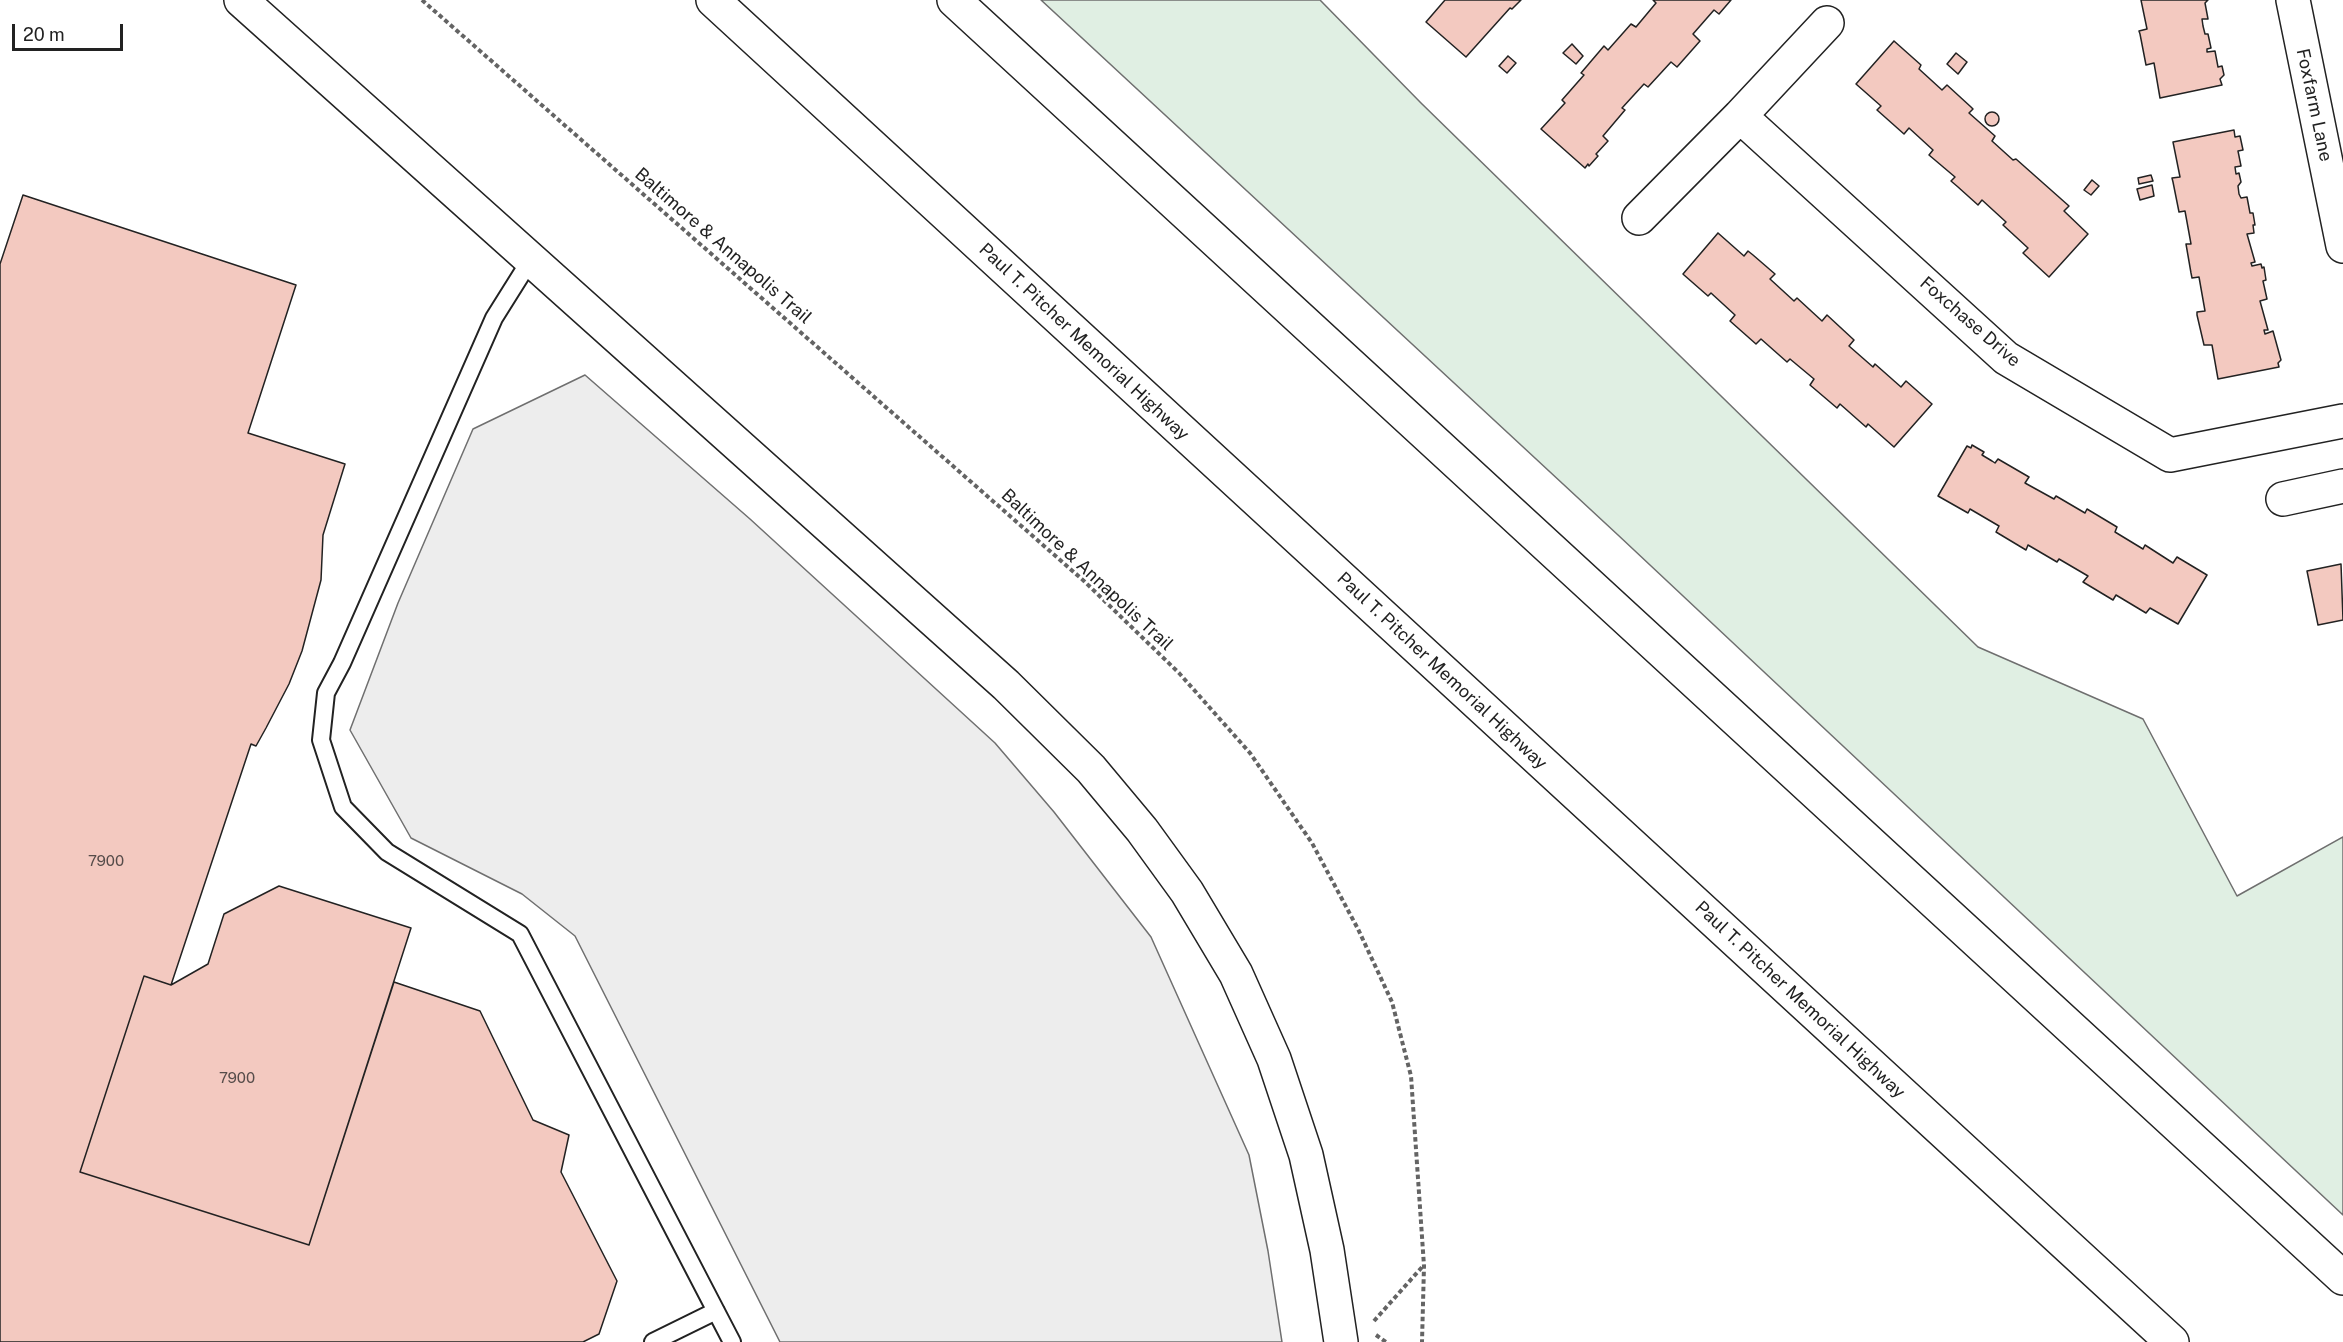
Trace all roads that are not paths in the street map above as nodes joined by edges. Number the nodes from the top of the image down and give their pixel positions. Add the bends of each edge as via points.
1 (241, 0) edge
2 (712, 0) edge
3 (954, 0) edge
4 (2293, 0) edge
5 (1827, 22) dead end
6 (1740, 116) junction
7 (1639, 218) dead end
8 (2343, 246) edge
9 (531, 259) junction
10 (2343, 421) edge
11 (2343, 486) edge
12 (2283, 499) dead end
13 (2343, 1278) edge
14 (716, 1311) junction
15 (653, 1342) edge
16 (732, 1342) edge
17 (1341, 1342) edge
18 (2172, 1342) edge

1 - 9 main road
2 - 18 main road, Paul T. Pitcher Memorial Highway
3 - 13 main road
4 - 8 main road, Foxfarm Lane
5 - 6 main road
6 - 7 main road
6 - 10 main road, Foxchase Drive via 2006,358 2170,455
9 - 14 lane via 494,318 326,693 321,740 344,807 387,852 520,934
9 - 17 main road via 1006,685 1091,769 1142,830 1236,974 1274,1059 1306,1155 1327,1250
11 - 12 main road
14 - 15 lane
14 - 16 lane

